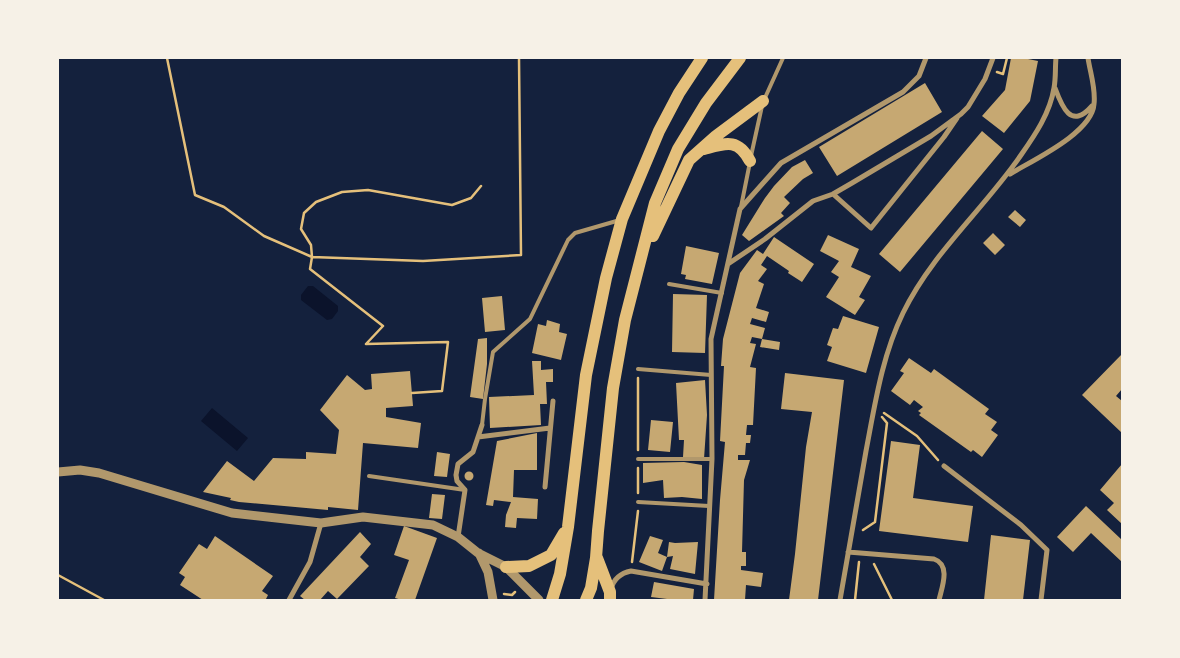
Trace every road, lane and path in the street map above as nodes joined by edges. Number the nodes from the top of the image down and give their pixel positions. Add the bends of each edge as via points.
1 (167, 58) edge
2 (519, 58) edge
3 (702, 58) edge
4 (740, 58) edge
5 (782, 58) edge
6 (926, 58) edge
7 (993, 58) edge
8 (1088, 58) edge
9 (1056, 59) edge
10 (1054, 88) junction
11 (763, 102) junction
12 (1094, 104) junction
13 (961, 114) junction
14 (699, 150) junction
15 (750, 162) junction
16 (1007, 176) junction
17 (481, 186) dead end
18 (833, 194) junction
19 (740, 209) junction
20 (622, 219) junction
21 (312, 257) junction
22 (641, 261) junction
23 (728, 264) junction
24 (669, 284) dead end
25 (722, 293) junction
26 (638, 369) joint
27 (711, 375) junction
28 (412, 393) dead end
29 (553, 401) dead end
30 (877, 408) junction
31 (482, 425) joint
32 (550, 428) junction
33 (478, 437) junction
34 (638, 459) junction
35 (712, 459) junction
36 (944, 466) joint
37 (58, 472) edge
38 (368, 476) dead end
39 (545, 487) dead end
40 (465, 490) junction
41 (638, 502) junction
42 (709, 506) junction
43 (321, 523) junction
44 (568, 527) junction
45 (458, 537) junction
46 (848, 552) junction
47 (478, 553) junction
48 (860, 553) junction
49 (869, 554) junction
50 (596, 558) junction
51 (506, 567) junction
52 (631, 571) junction
53 (58, 575) edge
54 (707, 584) junction
55 (610, 596) edge
56 (104, 600) edge
57 (289, 600) edge
58 (493, 600) edge
59 (539, 600) edge
60 (552, 600) edge
61 (586, 600) edge
62 (705, 600) edge
63 (840, 600) edge
64 (855, 600) edge
65 (892, 600) edge
66 (939, 600) edge
67 (1041, 600) edge

1 - 21 path via 195,195 224,207 264,236
2 - 21 path via 521,255 423,261
3 - 20 highway via 659,131
4 - 22 highway via 706,103 678,149 655,203
5 - 11 lane
6 - 19 street via 919,76 903,92 781,163
7 - 13 street via 985,79
8 - 12 street
9 - 10 street
10 - 12 street via 1061,106 1072,115 1081,116
10 - 16 street via 1045,117
11 - 14 highway
11 - 15 lane
12 - 16 street via 1090,118 1078,132
13 - 18 street via 931,136
13 - 18 street via 871,228
14 - 15 highway via 725,143 738,145
14 - 22 highway via 681,174
15 - 19 lane
16 - 30 street via 919,285 886,353
17 - 21 path via 471,198 452,205 368,190 342,192 316,202 304,213 301,229 311,245
18 - 23 street via 813,201
19 - 23 street
20 - 31 lane via 576,233 568,240 530,320 493,352
20 - 44 highway via 586,375
21 - 28 path via 310,269 384,326 366,344 448,342 442,391
22 - 50 highway via 613,388
23 - 25 street
24 - 25 lane
25 - 27 street via 712,339
26 - 27 lane
26 - 34 path
27 - 35 street
29 - 32 street
30 - 36 path via 917,436
30 - 46 street
30 - 48 path via 887,423 879,499 875,522 863,530
31 - 33 street
32 - 33 street
32 - 39 street
33 - 40 street via 473,452 458,464 457,481
34 - 35 lane
34 - 41 path
35 - 42 street
36 - 67 street via 1021,524 1047,550
37 - 43 street via 80,470 99,473 232,513
38 - 40 lane
40 - 45 street
41 - 42 lane
41 - 52 path
42 - 54 street
43 - 45 street via 364,517 433,525
43 - 57 street via 310,562
44 - 51 highway via 550,555 529,566
44 - 60 highway
45 - 47 street
46 - 48 street
46 - 63 street
47 - 51 street
47 - 58 street via 488,572
48 - 49 street
48 - 64 path
49 - 65 path
49 - 66 street via 939,561 944,569
50 - 55 highway
50 - 61 highway
51 - 59 street
52 - 54 street
52 - 55 street via 616,578
53 - 56 path
54 - 62 street

